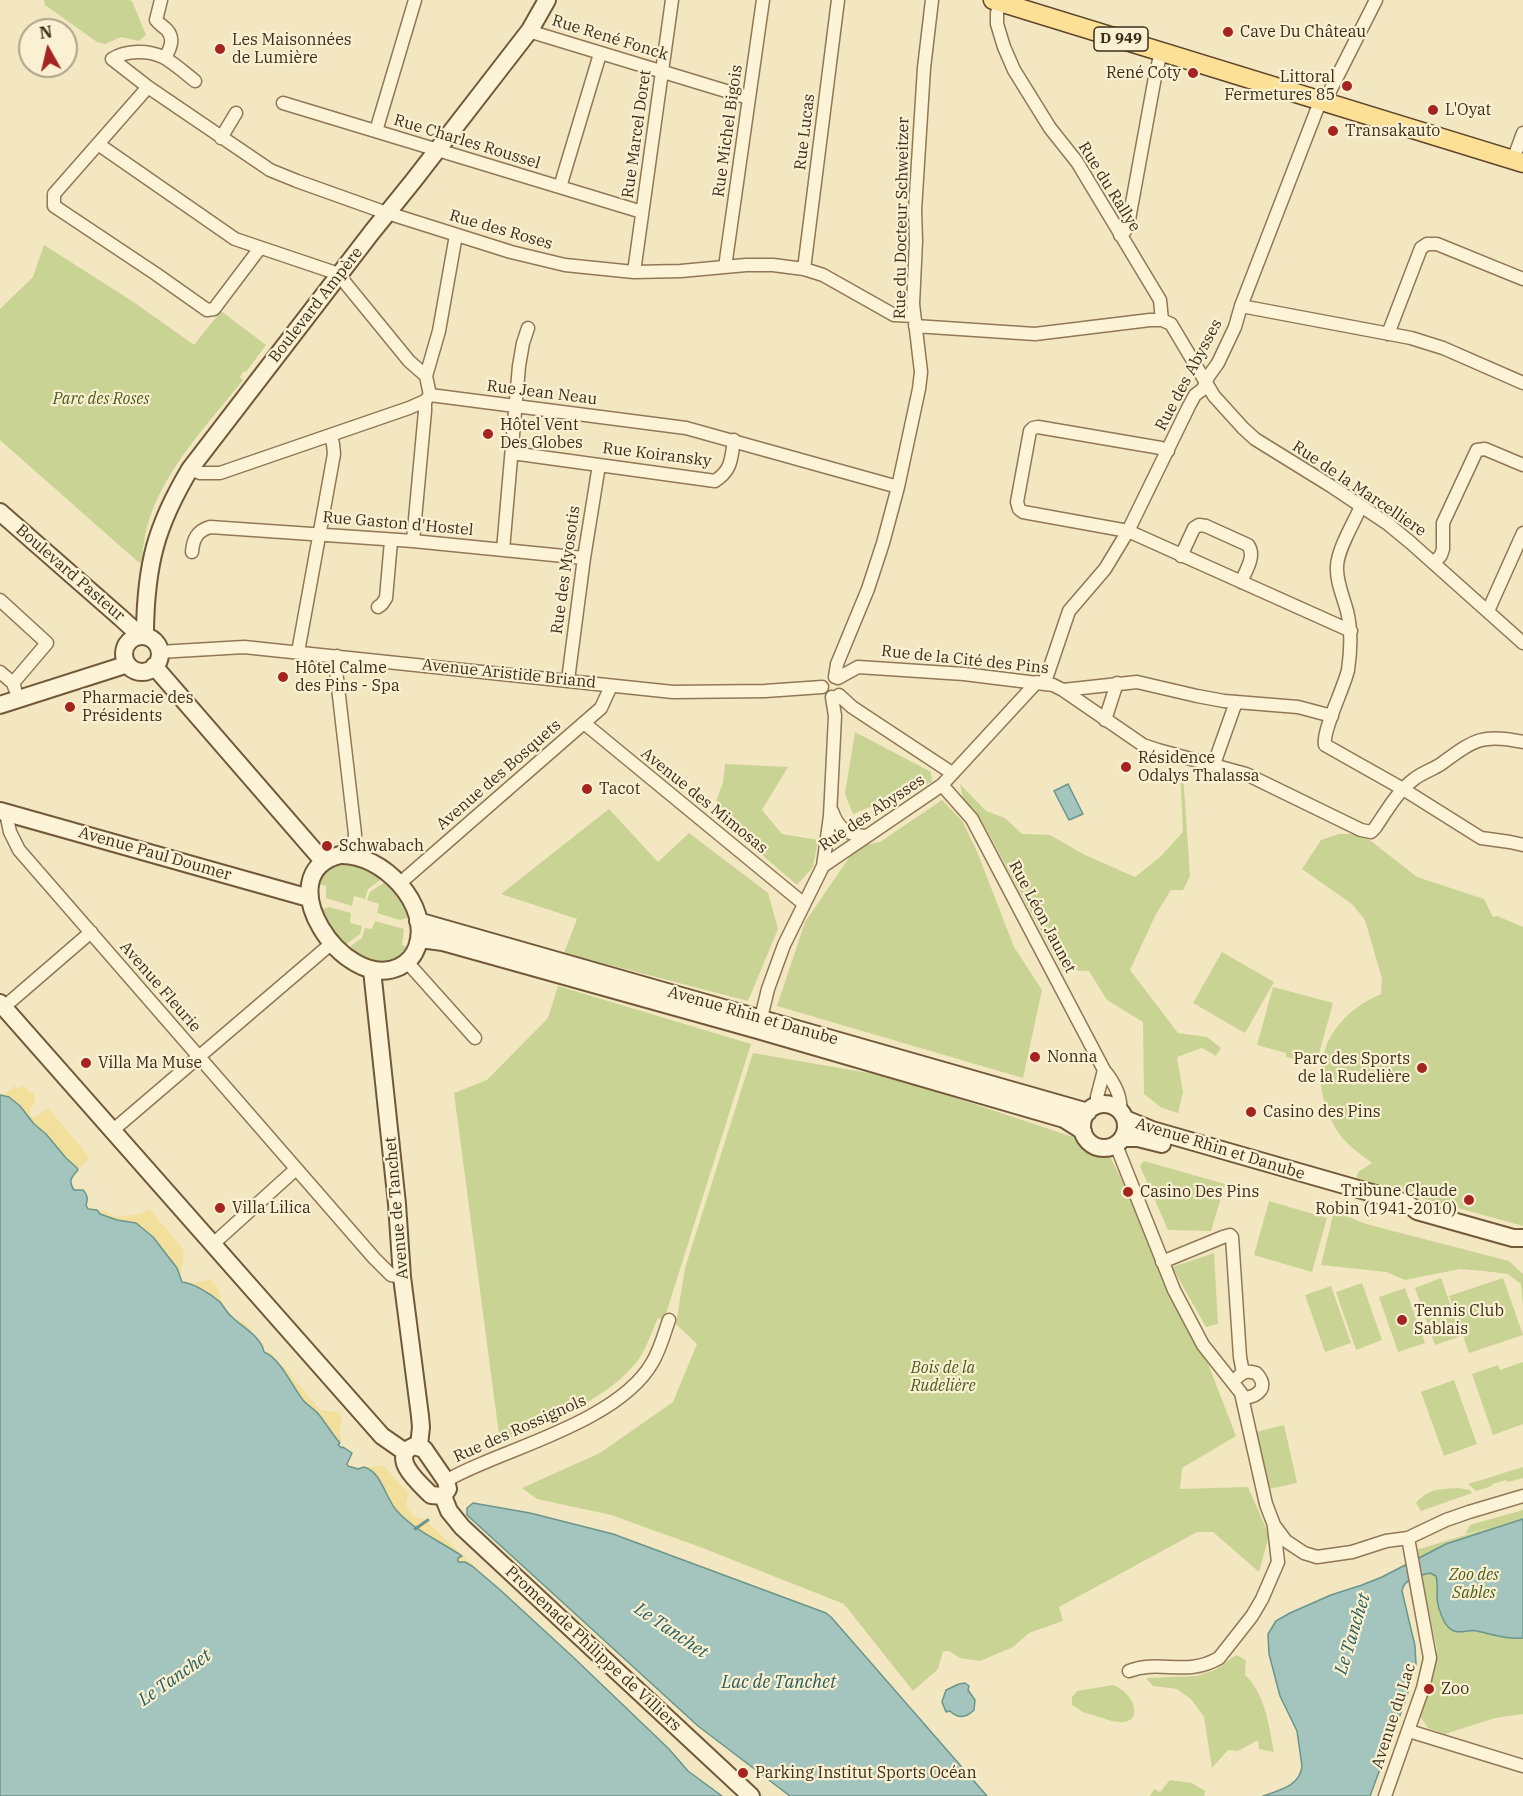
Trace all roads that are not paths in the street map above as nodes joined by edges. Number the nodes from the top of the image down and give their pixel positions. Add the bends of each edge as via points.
1 (415, 0) edge
2 (548, 0) edge
3 (672, 0) edge
4 (763, 0) edge
5 (838, 0) edge
6 (932, 0) edge
7 (1376, 0) edge
8 (158, 1) edge
9 (996, 1) edge
10 (530, 30) junction
11 (1161, 52) junction
12 (600, 54) junction
13 (165, 58) junction
14 (663, 71) junction
15 (195, 81) dead end
16 (148, 87) junction
17 (749, 98) junction
18 (1321, 101) junction
19 (283, 103) dead end
20 (236, 113) dead end
21 (376, 131) junction
22 (1523, 133) edge
23 (221, 138) junction
24 (98, 144) junction
25 (437, 149) junction
26 (1518, 161) edge
27 (560, 187) junction
28 (642, 212) junction
29 (388, 213) junction
30 (456, 235) junction
31 (1120, 235) junction
32 (260, 248) junction
33 (725, 267) junction
34 (804, 269) junction
35 (634, 272) junction
36 (339, 276) junction
37 (1523, 279) edge
38 (1241, 306) junction
39 (1162, 320) junction
40 (914, 321) junction
41 (528, 328) dead end
42 (1388, 334) junction
43 (426, 376) junction
44 (1523, 383) edge
45 (1206, 384) junction
46 (428, 398) junction
47 (516, 406) junction
48 (330, 435) junction
49 (734, 440) junction
50 (1168, 451) junction
51 (512, 453) junction
52 (599, 465) junction
53 (1523, 465) edge
54 (190, 469) junction
55 (897, 487) junction
56 (1361, 506) junction
57 (0, 512) edge
58 (1128, 531) junction
59 (1523, 533) edge
60 (319, 534) junction
61 (391, 541) junction
62 (413, 541) junction
63 (503, 550) junction
64 (192, 552) dead end
65 (1181, 556) junction
66 (584, 558) junction
67 (1434, 563) junction
68 (1241, 582) junction
69 (0, 600) edge
70 (145, 602) junction
71 (378, 607) dead end
72 (1488, 611) junction
73 (121, 618) junction
74 (1350, 631) junction
75 (140, 636) junction
76 (1523, 643) edge
77 (298, 652) junction
78 (338, 656) junction
79 (157, 659) junction
80 (126, 663) junction
81 (0, 672) edge
82 (837, 678) junction
83 (568, 680) junction
84 (1040, 682) junction
85 (1117, 683) junction
86 (611, 686) junction
87 (822, 687) junction
88 (1064, 690) junction
89 (16, 691) junction
90 (836, 696) junction
91 (1236, 702) junction
92 (0, 705) edge
93 (1332, 716) junction
94 (1105, 720) junction
95 (584, 723) junction
96 (1523, 742) edge
97 (1214, 764) junction
98 (952, 773) junction
99 (942, 785) junction
100 (1403, 789) junction
101 (831, 807) junction
102 (3, 812) edge
103 (866, 836) junction
104 (1523, 845) edge
105 (353, 855) junction
106 (324, 862) junction
107 (823, 866) junction
108 (399, 884) junction
109 (309, 897) junction
110 (804, 904) junction
111 (418, 921) junction
112 (91, 932) junction
113 (420, 939) junction
114 (332, 943) junction
115 (407, 962) junction
116 (372, 970) junction
117 (2, 1005) edge
118 (759, 1024) junction
119 (475, 1038) dead end
120 (199, 1056) junction
121 (1104, 1070) junction
122 (1093, 1109) junction
123 (1123, 1115) junction
124 (112, 1131) junction
125 (1083, 1131) junction
126 (1119, 1141) junction
127 (296, 1169) junction
128 (1417, 1211) junction
129 (1520, 1240) edge
130 (213, 1244) junction
131 (1162, 1262) junction
132 (402, 1277) junction
133 (669, 1320) dead end
134 (1243, 1372) junction
135 (1235, 1385) junction
136 (1242, 1398) junction
137 (412, 1449) junction
138 (444, 1488) junction
139 (1523, 1496) edge
140 (1274, 1525) junction
141 (1408, 1538) junction
142 (1298, 1550) junction
143 (1278, 1562) junction
144 (1130, 1671) dead end
145 (1409, 1731) junction
146 (1523, 1766) edge
147 (751, 1796) edge
148 (1385, 1796) edge

1 - 21 street
2 - 10 street, Boulevard Ampère
3 - 14 street, Rue Marcel Doret
4 - 17 street, Rue Michel Bigois
5 - 34 street, Rue Lucas
6 - 40 street, Rue du Docteur Schweitzer via 917,167
7 - 18 street, Rue des Abysses via 1330,91
8 - 13 street via 156,20 171,39
9 - 11 main road, D 949
9 - 31 street, Rue du Rallye via 997,24 1014,70 1050,128 1077,162
10 - 12 street, Rue René Fonck
10 - 25 street, Boulevard Ampère
11 - 18 main road, D 949
11 - 31 street via 1128,225
12 - 14 street, Rue René Fonck
12 - 27 street
13 - 15 street
13 - 16 street, Rue des Roses via 137,52 112,60
14 - 17 street, Rue René Fonck
14 - 28 street, Rue Marcel Doret
16 - 23 street, Rue des Roses
16 - 24 street
17 - 33 street, Rue Michel Bigois
18 - 26 main road, D 949
18 - 38 street, Rue des Abysses
19 - 21 street, Rue Charles Roussel
20 - 23 street
21 - 25 street, Rue Charles Roussel
22 - 26 street
23 - 29 street, Rue des Roses via 270,170
24 - 32 street via 234,239
24 - 32 street via 54,194 54,206 207,310 214,309
25 - 27 street, Rue Charles Roussel
25 - 29 street, Boulevard Ampère
27 - 28 street, Rue Charles Roussel
28 - 35 street, Rue Marcel Doret
29 - 30 street, Rue des Roses
29 - 36 street, Boulevard Ampère
30 - 35 street, Rue des Roses via 540,260
30 - 43 street via 439,331
31 - 39 street, Rue du Rallye via 1160,300
32 - 36 street
33 - 34 street, Rue des Roses
33 - 35 street, Rue des Roses
34 - 40 street, Rue des Roses via 823,275 894,315
36 - 43 street
36 - 54 street, Boulevard Ampère
37 - 42 street via 1437,244 1427,244 1421,248
38 - 42 street
38 - 45 street, Rue des Abysses via 1235,327
39 - 40 street, Rue des Roses via 1035,334
39 - 45 street, Rue du Rallye via 1171,324
40 - 55 street, Rue du Docteur Schweitzer via 921,372
41 - 47 street via 519,366
42 - 44 street via 1443,348
43 - 46 street
45 - 50 street, Rue des Abysses via 1189,406
45 - 56 street, Rue de la Marcelliere via 1220,405 1255,440
46 - 47 street, Rue Jean Neau
46 - 48 street, Rue Jean Neau
46 - 62 street
47 - 49 street, Rue Jean Neau via 686,428
47 - 51 street
48 - 54 street, Rue Jean Neau via 220,473
48 - 60 street via 334,454
49 - 52 street, Rue Koiransky via 729,468 715,481
49 - 55 street, Rue Jean Neau
50 - 58 street, Rue des Abysses
50 - 58 street via 1038,427 1030,431 1019,509
51 - 52 street, Rue Koiransky
51 - 63 street
52 - 66 street, Rue des Myosotis
53 - 67 street via 1485,449 1478,450 1443,523 1443,549
54 - 70 street, Boulevard Ampère via 171,503 154,547
55 - 82 street, Rue du Docteur Schweitzer via 868,589 837,664
56 - 67 street, Rue de la Marcelliere
56 - 74 street via 1337,563
57 - 73 street, Boulevard Pasteur
58 - 65 street
58 - 84 street, Rue des Abysses via 1105,569 1069,611 1047,676
59 - 72 street
60 - 61 street, Rue Gaston d'Hostel
60 - 64 street, Rue Gaston d'Hostel via 210,527 197,534
60 - 77 street
61 - 62 street, Rue Gaston d'Hostel
61 - 71 street via 386,598
62 - 63 street, Rue Gaston d'Hostel
63 - 66 street, Rue Gaston d'Hostel
65 - 68 street
65 - 68 street via 1194,528 1206,526 1251,549
66 - 83 street, Rue des Myosotis
67 - 72 street, Rue de la Marcelliere
68 - 74 street
69 - 89 street via 47,643
70 - 73 street via 136,612
70 - 75 street, Boulevard Ampère via 145,631
72 - 76 street, Rue de la Marcelliere
73 - 75 street, Boulevard Pasteur
74 - 93 street via 1347,673
75 - 79 street via 157,645
75 - 80 street via 126,644
77 - 78 street, Avenue Aristide Briand
77 - 79 street, Avenue Aristide Briand via 244,647
78 - 83 street, Avenue Aristide Briand
78 - 105 street via 336,670 355,834
79 - 80 street via 150,669 140,671
79 - 106 street
80 - 89 street
81 - 89 street
82 - 84 street, Rue de la Cité des Pins via 858,667
82 - 87 street via 826,679
82 - 90 street via 843,686
83 - 86 street, Avenue Aristide Briand
84 - 88 street, Rue de la Cité des Pins
84 - 98 street, Rue des Abysses
85 - 88 street
85 - 91 street via 1143,682 1175,692
85 - 94 street
86 - 87 street, Avenue Aristide Briand via 673,692
86 - 95 street, Avenue des Bosquets via 601,708
87 - 90 street via 824,693
88 - 94 street, Rue de la Cité des Pins
89 - 92 street
90 - 98 street
90 - 101 street
91 - 93 street via 1298,707
91 - 97 street
93 - 100 street via 1325,745
94 - 97 street, Rue de la Cité des Pins via 1143,745
95 - 108 street, Avenue des Bosquets
95 - 110 street, Avenue des Mimosas
96 - 100 street, Rue de la Cité des Pins via 1495,737 1473,742
97 - 100 street, Rue de la Cité des Pins via 1246,774 1371,832
98 - 99 street, Rue des Abysses
99 - 103 street, Rue des Abysses
99 - 121 street, Rue Léon Jaunet via 972,819
100 - 104 street via 1481,838
101 - 103 street via 835,821 845,831
101 - 107 street
102 - 109 street, Avenue Paul Doumer
102 - 112 street, Avenue Fleurie via 19,850
103 - 107 street, Rue des Abysses
105 - 106 street via 340,855
105 - 108 street via 379,867
106 - 109 street via 310,880
107 - 110 street
108 - 111 street via 415,908
109 - 114 street
110 - 118 street via 784,945
111 - 113 street
111 - 118 street, Avenue Rhin et Danube
112 - 117 street
112 - 120 street, Avenue Fleurie
113 - 115 street
113 - 118 street, Avenue Rhin et Danube
114 - 116 street via 344,956
114 - 120 street
115 - 116 street via 398,968
115 - 119 street
116 - 132 street, Avenue de Tanchet
117 - 124 street, Promenade Philippe de Villiers
118 - 122 street, Avenue Rhin et Danube
118 - 125 street, Avenue Rhin et Danube via 1064,1119
120 - 124 street
120 - 127 street, Avenue Fleurie
121 - 122 street
121 - 123 street, Rue Léon Jaunet via 1121,1102
122 - 123 street via 1107,1104
122 - 125 street via 1084,1117
123 - 126 street via 1126,1126
123 - 128 street, Avenue Rhin et Danube via 1152,1130 1407,1203
124 - 130 street, Promenade Philippe de Villiers
125 - 126 street via 1088,1141 1098,1147 1106,1148
126 - 128 street, Avenue Rhin et Danube via 1149,1140 1405,1212
126 - 131 street
127 - 130 street
127 - 132 street, Avenue Fleurie via 374,1258 391,1275
128 - 129 street, Avenue Rhin et Danube
130 - 137 street, Promenade Philippe de Villiers via 382,1436
131 - 134 street via 1230,1235
131 - 135 street via 1203,1344
132 - 137 street, Avenue de Tanchet via 421,1427
133 - 138 street, Rue des Rossignols via 653,1363 627,1392 605,1408 490,1460
134 - 135 street
134 - 136 street via 1256,1373 1262,1389 1257,1395
135 - 136 street
136 - 140 street
137 - 138 street, Promenade Philippe de Villiers via 424,1449
137 - 138 street via 404,1460 407,1467 431,1495
138 - 147 street, Promenade Philippe de Villiers via 449,1511 462,1527
139 - 141 street via 1457,1516
140 - 142 street
140 - 143 street
141 - 142 street via 1317,1557
141 - 145 street, Avenue du Lac via 1430,1658
142 - 143 street
143 - 144 street via 1252,1616 1219,1658 1194,1667 1142,1666
145 - 146 street
145 - 148 street, Avenue du Lac

